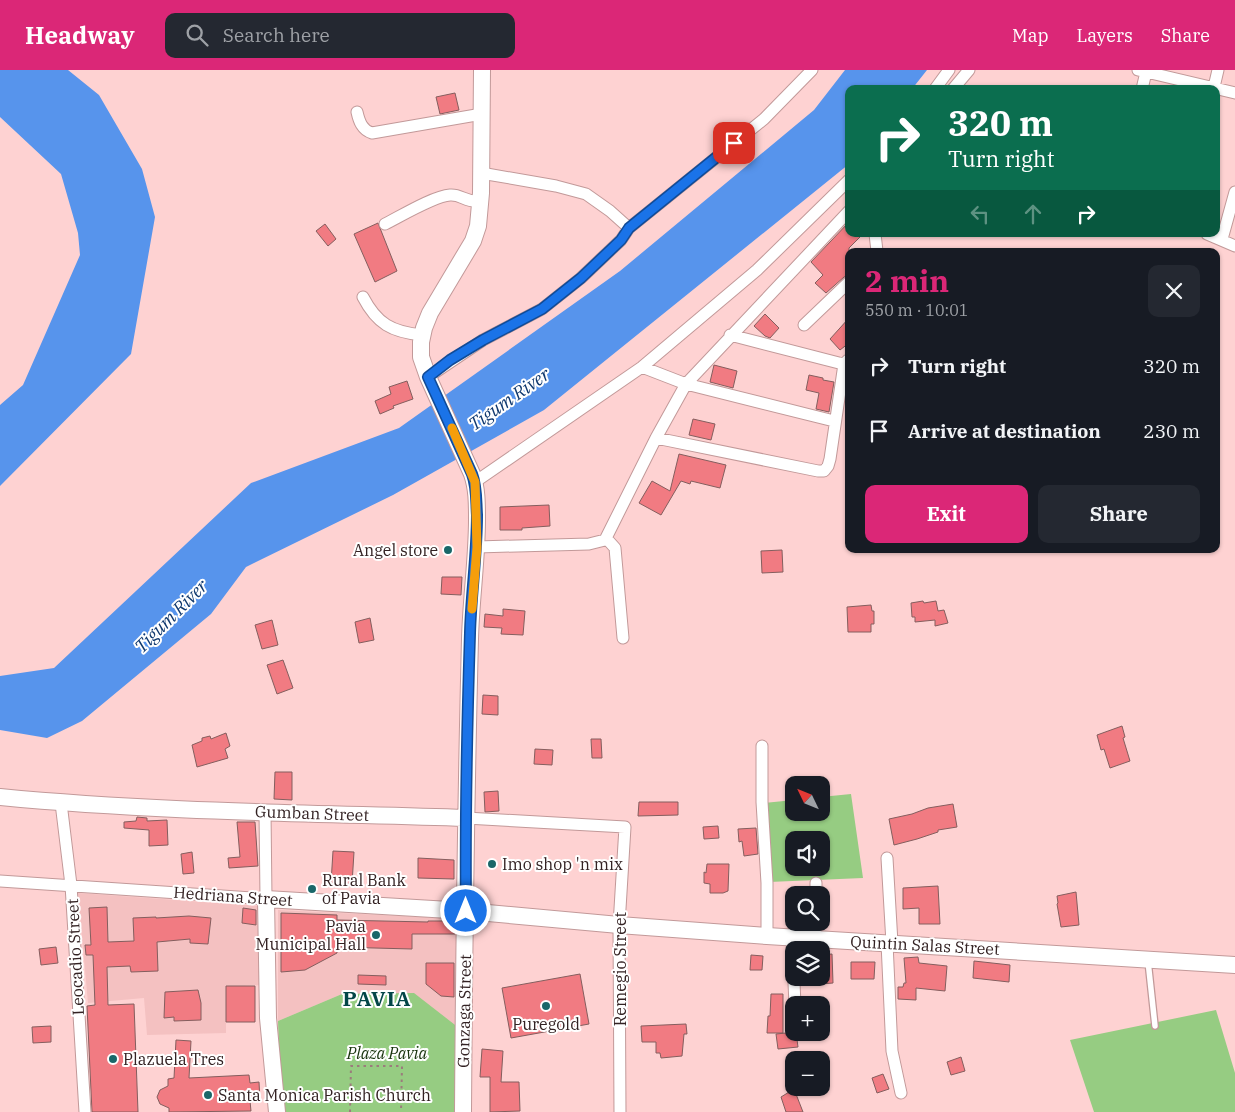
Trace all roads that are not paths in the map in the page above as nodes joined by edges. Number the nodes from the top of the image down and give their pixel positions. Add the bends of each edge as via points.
1 (482, 70) edge
2 (812, 70) edge
3 (949, 70) edge
4 (969, 70) edge
5 (1218, 70) edge
6 (1142, 71) edge
7 (938, 85) edge
8 (956, 85) edge
9 (1142, 85) edge
10 (1205, 85) edge
11 (1214, 85) edge
12 (1220, 89) edge
13 (1235, 93) edge
14 (357, 112) dead end
15 (482, 114) junction
16 (481, 173) junction
17 (845, 184) edge
18 (1235, 192) edge
19 (481, 201) junction
20 (845, 214) edge
21 (385, 224) dead end
22 (629, 228) junction
23 (1216, 237) edge
24 (1222, 239) junction
25 (1235, 246) edge
26 (845, 286) edge
27 (363, 297) dead end
28 (804, 325) dead end
29 (422, 335) junction
30 (730, 335) junction
31 (845, 362) edge
32 (642, 367) junction
33 (845, 367) edge
34 (430, 382) junction
35 (686, 384) junction
36 (834, 421) junction
37 (656, 438) junction
38 (474, 478) junction
39 (606, 538) junction
40 (477, 547) junction
41 (623, 638) dead end
42 (762, 746) dead end
43 (0, 797) edge
44 (61, 803) junction
45 (265, 812) junction
46 (466, 818) junction
47 (625, 827) joint
48 (887, 858) dead end
49 (0, 881) edge
50 (816, 882) dead end
51 (71, 885) junction
52 (816, 886) edge
53 (266, 899) junction
54 (466, 911) junction
55 (618, 925) junction
56 (815, 931) edge
57 (767, 936) junction
58 (792, 938) junction
59 (889, 943) junction
60 (1148, 958) junction
61 (1235, 964) edge
62 (795, 996) edge
63 (1155, 1026) dead end
64 (901, 1093) dead end
65 (85, 1112) edge
66 (278, 1112) edge
67 (463, 1112) edge
68 (620, 1112) edge

1 - 15 main road
2 - 22 street via 764,119
3 - 7 street
4 - 8 street
5 - 11 street
6 - 9 street
6 - 10 street
12 - 13 street
14 - 15 street via 358,122 372,133
15 - 16 main road
16 - 19 main road
16 - 22 street via 586,194
17 - 32 street via 758,270
18 - 24 street
19 - 21 street via 471,202 449,194
19 - 29 main road via 478,226 472,241 430,313
20 - 30 street
22 - 34 street via 621,240 581,278 542,309 450,360
23 - 24 street
24 - 25 street
26 - 28 street
27 - 29 street via 383,324
29 - 34 main road via 421,357
30 - 31 street
30 - 35 street
32 - 35 street
32 - 38 street
33 - 36 street
34 - 38 main road
35 - 36 street
35 - 37 street
36 - 37 street via 828,466 818,471
37 - 39 street
38 - 40 main road, Gonzaga Street
39 - 40 street via 589,544
39 - 41 street via 615,548
40 - 46 main road, Gonzaga Street via 470,631
42 - 57 street
43 - 44 main road, Gumban Street
44 - 45 main road, Gumban Street
44 - 51 street, Leocadio Street
45 - 46 main road, Gumban Street
45 - 53 street
46 - 47 street, Gumban Street
46 - 54 main road, Gonzaga Street
47 - 55 street, Remegio Street
48 - 59 street
49 - 51 street, Hedriana Street
50 - 52 street
51 - 53 street, Hedriana Street
51 - 65 street, Leocadio Street
53 - 54 main road, Hedriana Street
53 - 66 main road via 268,1018
54 - 55 main road, Quintin Salas Street
54 - 67 main road, Gonzaga Street
55 - 57 main road, Quintin Salas Street
55 - 68 street, Remegio Street
56 - 58 main road, Quintin Salas Street
56 - 59 main road, Quintin Salas Street
57 - 58 main road, Quintin Salas Street
58 - 62 street
59 - 60 main road, Quintin Salas Street
59 - 64 street via 892,1051
60 - 61 main road, Quintin Salas Street
60 - 63 lane

